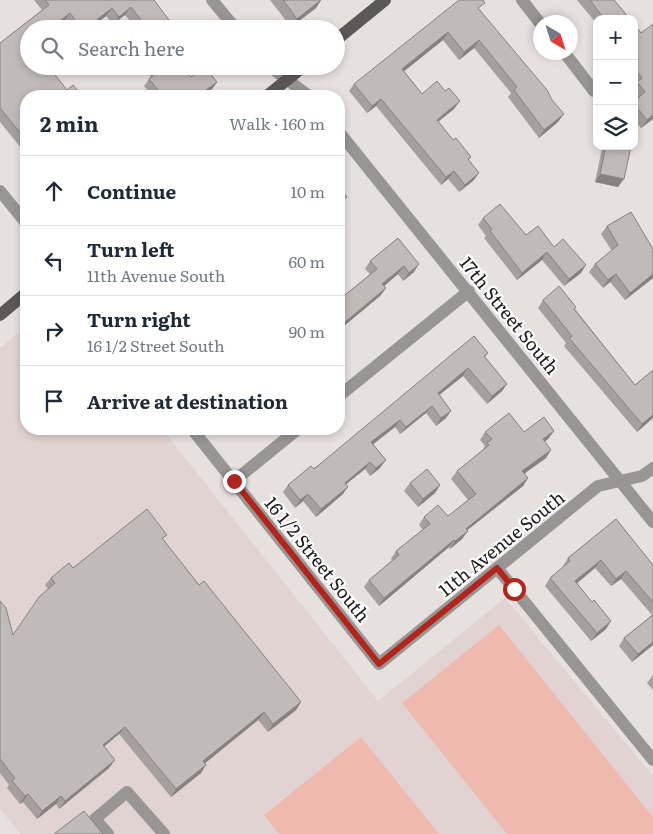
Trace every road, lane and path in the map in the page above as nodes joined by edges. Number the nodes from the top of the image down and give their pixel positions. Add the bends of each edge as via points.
1 (212, 0) edge
2 (385, 0) edge
3 (522, 0) edge
4 (534, 15) edge
5 (229, 20) edge
6 (345, 33) edge
7 (570, 60) edge
8 (281, 75) edge
9 (294, 75) edge
10 (288, 80) junction
11 (275, 90) edge
12 (301, 90) edge
13 (593, 90) edge
14 (345, 139) edge
15 (0, 191) edge
16 (20, 216) edge
17 (469, 291) junction
18 (20, 299) edge
19 (0, 315) edge
20 (345, 391) edge
21 (197, 435) edge
22 (291, 435) edge
23 (653, 468) edge
24 (620, 480) junction
25 (234, 481) junction
26 (653, 522) edge
27 (497, 568) junction
28 (379, 664) joint
29 (653, 760) edge
30 (108, 834) edge
31 (164, 834) edge

1 - 5 street
2 - 6 main road
3 - 4 street
7 - 13 street
8 - 10 street
9 - 10 main road
10 - 11 main road
10 - 12 street
14 - 17 street, 17th Street South
15 - 16 street
17 - 20 street
17 - 24 street, 17th Street South
18 - 19 main road
21 - 25 street, 16 1/2 Street South
22 - 25 street
23 - 24 street, 11th Avenue South via 642,476
24 - 26 street, 17th Street South
24 - 27 street, 11th Avenue South via 598,486
25 - 28 street, 16 1/2 Street South
27 - 28 street, 11th Avenue South
27 - 29 street
30 - 31 street via 95,819 127,792

